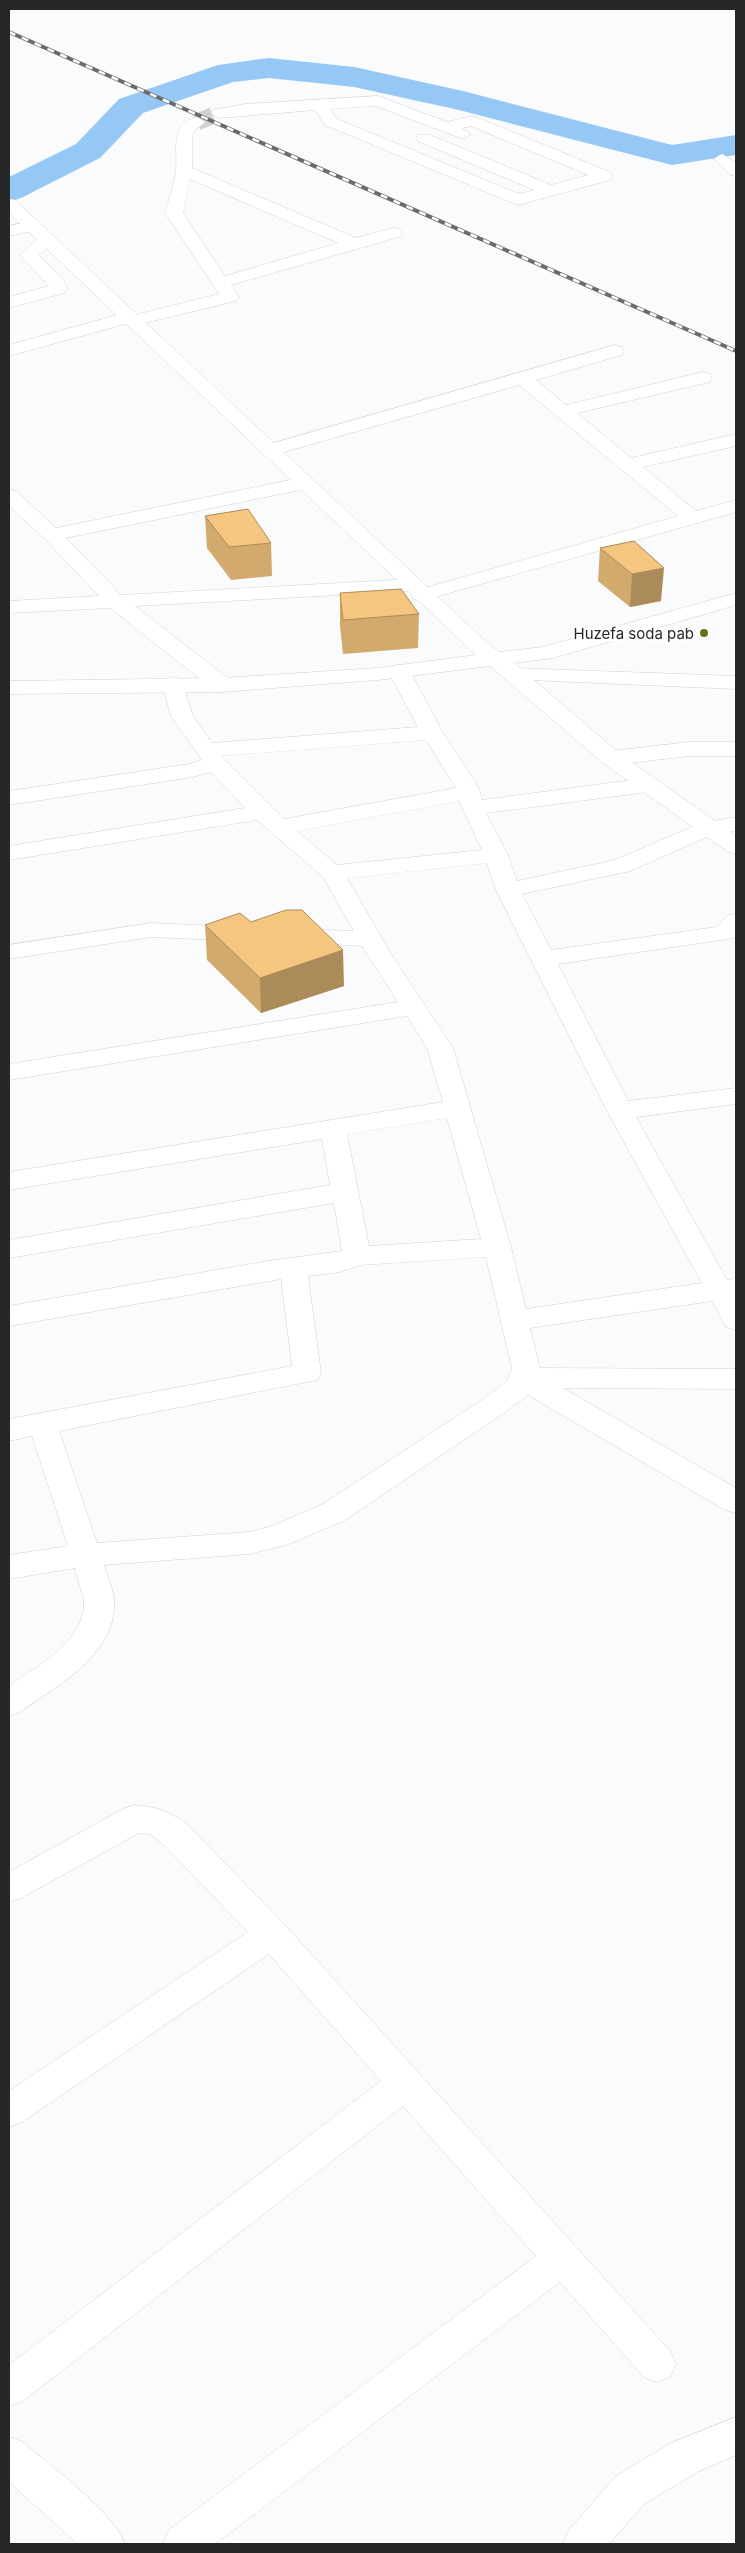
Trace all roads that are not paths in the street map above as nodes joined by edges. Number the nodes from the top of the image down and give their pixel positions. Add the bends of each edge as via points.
1 (342, 104) junction
2 (320, 105) junction
3 (219, 113) tunnel mouth
4 (378, 119) dead end
5 (197, 122) tunnel mouth
6 (405, 130) dead end
7 (722, 158) dead end
8 (184, 170) junction
9 (736, 171) edge
10 (550, 191) junction
11 (9, 204) edge
12 (31, 226) junction
13 (9, 231) edge
14 (393, 233) dead end
15 (47, 240) junction
16 (355, 244) junction
17 (222, 282) junction
18 (9, 304) edge
19 (130, 319) junction
20 (9, 351) edge
21 (615, 351) dead end
22 (522, 378) junction
23 (703, 378) dead end
24 (563, 411) junction
25 (736, 440) edge
26 (270, 450) junction
27 (628, 465) junction
28 (305, 484) junction
29 (9, 494) edge
30 (736, 506) edge
31 (692, 518) junction
32 (52, 535) junction
33 (417, 590) junction
34 (736, 599) edge
35 (116, 602) junction
36 (9, 607) edge
37 (494, 659) junction
38 (399, 671) junction
39 (514, 674) junction
40 (736, 683) edge
41 (172, 684) junction
42 (222, 685) junction
43 (9, 688) edge
44 (432, 733) junction
45 (736, 749) edge
46 (210, 757) junction
47 (610, 758) junction
48 (648, 785) junction
49 (9, 798) edge
50 (470, 800) junction
51 (271, 819) junction
52 (736, 824) edge
53 (709, 828) junction
54 (736, 847) edge
55 (9, 853) edge
56 (496, 854) junction
57 (332, 873) junction
58 (508, 890) junction
59 (733, 934) edge
60 (370, 939) junction
61 (9, 952) edge
62 (543, 959) junction
63 (414, 1008) junction
64 (9, 1072) edge
65 (736, 1096) edge
66 (457, 1108) junction
67 (620, 1111) junction
68 (333, 1129) junction
69 (9, 1181) edge
70 (345, 1192) junction
71 (497, 1247) junction
72 (9, 1249) edge
73 (356, 1256) junction
74 (293, 1268) junction
75 (729, 1289) edge
76 (9, 1316) edge
77 (514, 1320) junction
78 (736, 1320) edge
79 (522, 1378) junction
80 (736, 1379) edge
81 (42, 1424) junction
82 (9, 1430) edge
83 (736, 1502) edge
84 (86, 1555) junction
85 (9, 1567) edge
86 (9, 1703) edge
87 (9, 1888) edge
88 (272, 1934) junction
89 (405, 2084) junction
90 (9, 2110) edge
91 (562, 2259) junction
92 (657, 2364) dead end
93 (9, 2388) edge
94 (736, 2438) edge
95 (9, 2456) edge
96 (105, 2544) edge
97 (183, 2544) edge
98 (583, 2544) edge

1 - 2 street
1 - 4 street
1 - 10 street via 378,101 446,127 472,120 604,176
2 - 3 street
2 - 10 street via 331,122 514,199 522,200
5 - 8 street via 187,129 184,138
6 - 10 street
7 - 9 street
8 - 16 street
8 - 17 street via 174,213
11 - 12 street
12 - 13 street
12 - 15 street
14 - 16 street
15 - 18 street via 29,255 58,285 58,289
15 - 19 street
16 - 17 street
17 - 19 street via 230,297
19 - 20 street
19 - 26 street
21 - 22 street
22 - 24 street
22 - 26 street
23 - 24 street
24 - 27 street
25 - 27 street
26 - 28 street
27 - 31 street
28 - 32 street
28 - 33 street
29 - 32 street
30 - 31 street
31 - 33 street
32 - 35 street
33 - 35 street
33 - 37 street
34 - 37 street via 546,653
35 - 36 street
35 - 42 street
37 - 38 street
37 - 39 street
38 - 42 street
38 - 44 street
39 - 40 street
39 - 47 street
41 - 42 street
41 - 43 street
41 - 46 street via 182,716
44 - 46 street
44 - 50 street
45 - 47 street via 690,749
46 - 49 street via 192,770
46 - 51 street
47 - 48 street
48 - 50 street
48 - 53 street
50 - 51 street
50 - 56 street
51 - 55 street
51 - 57 street
52 - 53 street
53 - 54 street
53 - 58 street via 622,866
56 - 57 street
56 - 58 street
57 - 60 street
58 - 62 street
59 - 62 street
60 - 61 street via 151,930
60 - 63 street
62 - 67 street
63 - 64 street
63 - 66 street via 440,1048
65 - 67 street
66 - 68 street
66 - 71 street
67 - 75 street
68 - 69 street
68 - 70 street
70 - 72 street
70 - 73 street
71 - 73 street
71 - 77 street
73 - 74 street via 340,1263
74 - 76 street
74 - 81 street via 307,1372
75 - 77 street
75 - 78 street
77 - 79 street via 526,1369
79 - 80 street
79 - 83 street
79 - 84 street via 508,1396 334,1512 311,1523 250,1543
81 - 82 street
81 - 84 street
84 - 85 street
84 - 86 street via 99,1602 94,1629 72,1658
87 - 88 street via 135,1819 157,1821 174,1833
88 - 89 street
88 - 90 street
89 - 91 street
89 - 93 street
91 - 92 street
91 - 97 street
94 - 98 street via 685,2457 630,2490
95 - 96 street

